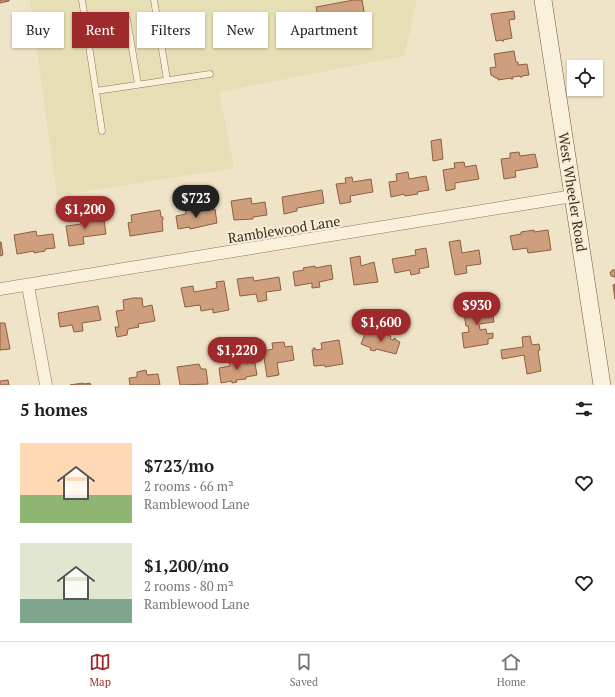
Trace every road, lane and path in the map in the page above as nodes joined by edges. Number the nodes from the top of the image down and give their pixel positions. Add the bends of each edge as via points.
1 (82, 0) edge
2 (154, 0) edge
3 (543, 0) edge
4 (129, 31) edge
5 (210, 74) dead end
6 (167, 80) junction
7 (138, 84) junction
8 (96, 91) junction
9 (102, 131) dead end
10 (574, 196) junction
11 (28, 286) junction
12 (0, 289) edge
13 (46, 385) edge
14 (602, 385) edge

1 - 8 lane
2 - 6 lane
3 - 10 street, West Wheeler Road
4 - 7 lane
5 - 6 lane
6 - 7 lane
7 - 8 lane
8 - 9 lane
10 - 11 street, Ramblewood Lane
10 - 14 street, West Wheeler Road
11 - 12 street, Ramblewood Lane
11 - 13 street

